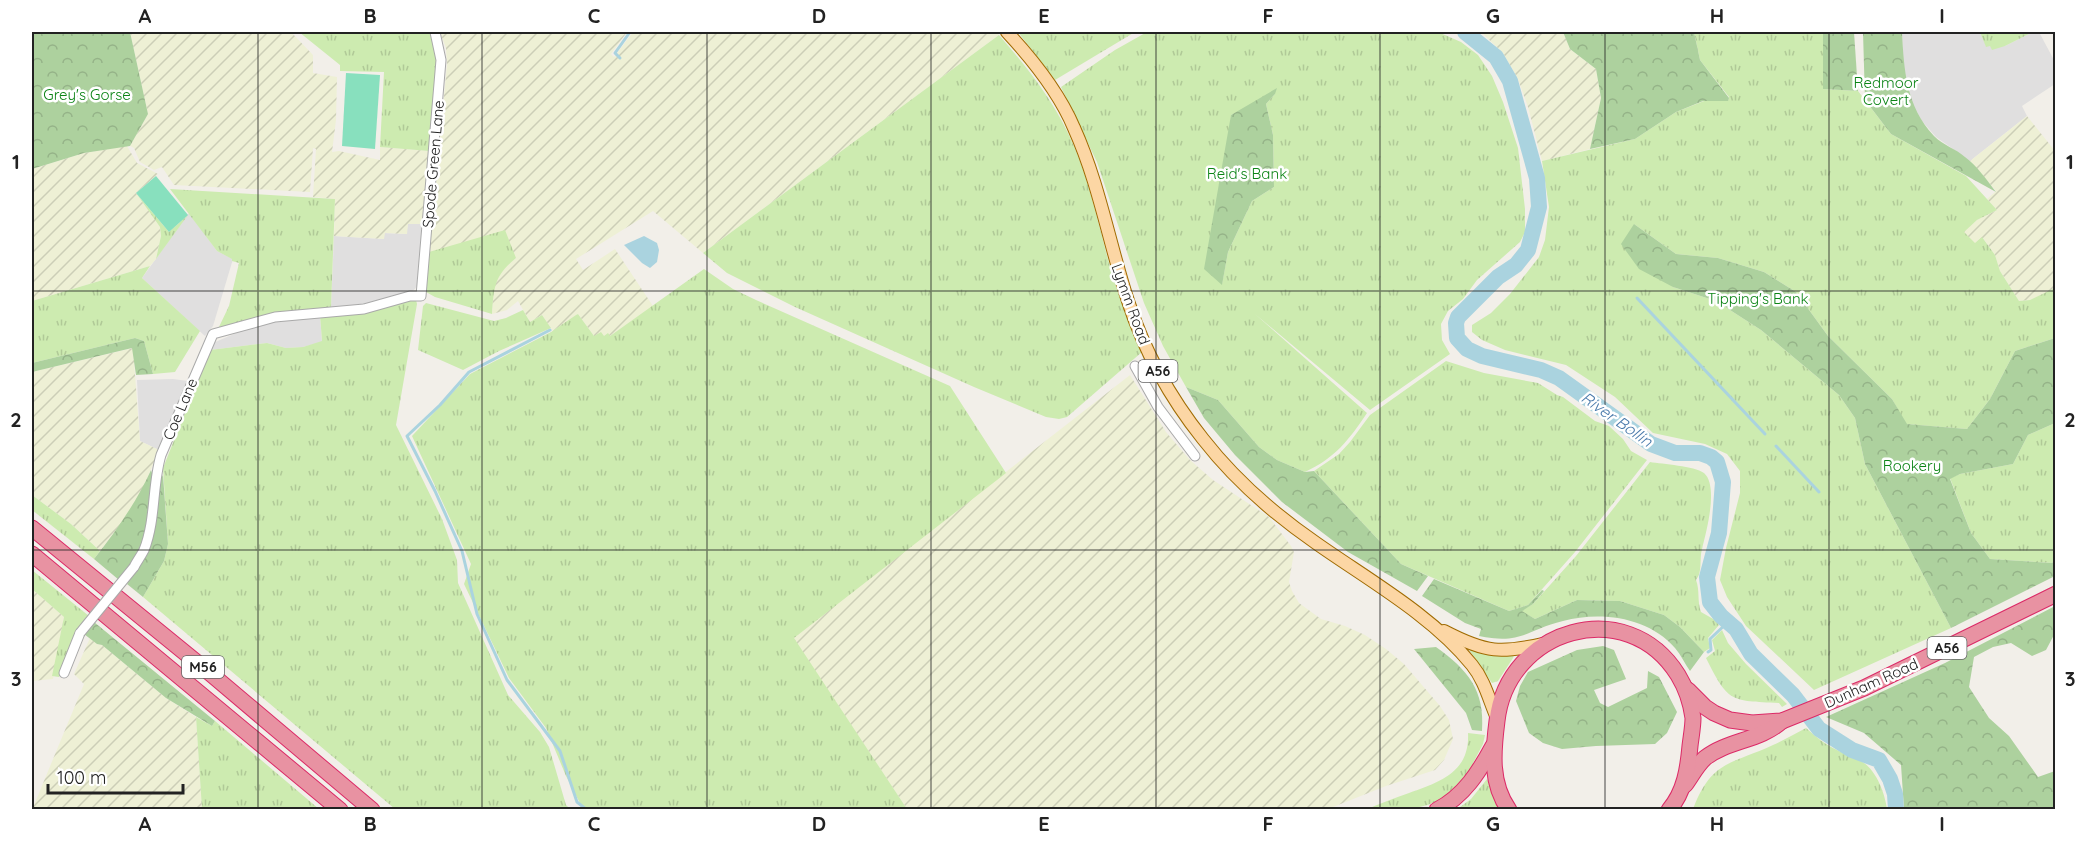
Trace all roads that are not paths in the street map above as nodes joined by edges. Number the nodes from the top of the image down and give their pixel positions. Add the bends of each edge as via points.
1 (435, 32) edge
2 (1007, 32) edge
3 (421, 296) joint
4 (1136, 366) dead end
5 (1195, 456) dead end
6 (32, 528) edge
7 (32, 554) edge
8 (2055, 594) edge
9 (1429, 623) junction
10 (1547, 643) junction
11 (64, 673) dead end
12 (1681, 680) junction
13 (1497, 718) junction
14 (1784, 720) junction
15 (1495, 744) junction
16 (1684, 786) junction
17 (1671, 808) edge
18 (340, 810) edge
19 (372, 810) edge
20 (1437, 810) edge
21 (1509, 810) edge

1 - 3 street, Spode Green Lane via 441,60
2 - 9 main road, Lymm Road / A56 via 1049,84 1074,128 1138,328 1183,413 1224,465 1266,505
3 - 11 street, Coe Lane, bridge via 364,309 275,317 213,334 161,455 144,550 80,633
4 - 5 street via 1158,407
6 - 19 highway, M56
7 - 18 highway, M56
8 - 14 highway, Dunham Road / A56 via 1928,658
9 - 10 main road, Lymm Road / A56 via 1472,645 1491,650
9 - 13 main road, Lymm Road / A56 via 1477,672
10 - 12 highway, A56 via 1577,631 1616,631 1652,646
10 - 13 highway, A56 via 1526,658 1514,674
12 - 14 highway, Dunham Road / A56 via 1714,713 1743,723
12 - 16 highway, A56 via 1693,720
13 - 15 highway, A56
14 - 16 highway, Dunham Road / A56 via 1772,730 1709,756
15 - 20 highway via 1469,785
15 - 21 highway, A56 via 1495,782
16 - 17 highway, A56

